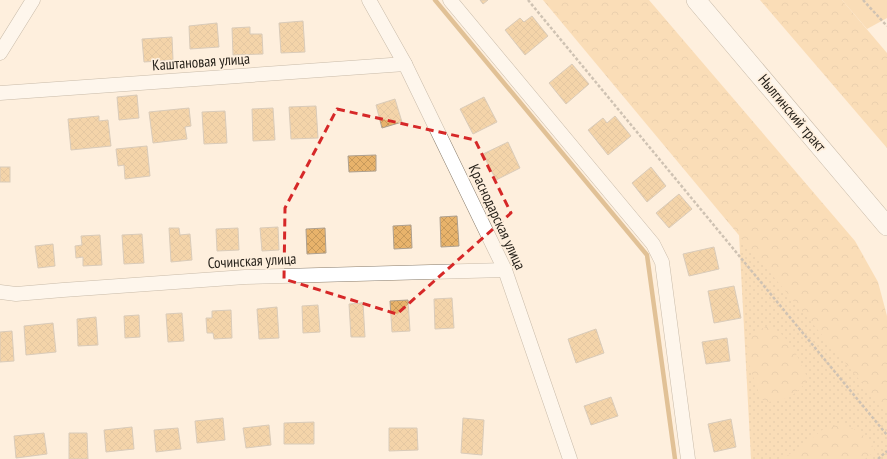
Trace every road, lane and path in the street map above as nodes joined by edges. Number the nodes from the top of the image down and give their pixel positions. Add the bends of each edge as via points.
1 (33, 0) edge
2 (369, 0) edge
3 (450, 0) edge
4 (528, 0) edge
5 (696, 0) edge
6 (863, 0) edge
7 (887, 26) edge
8 (0, 53) edge
9 (405, 64) junction
10 (0, 93) edge
11 (887, 226) edge
12 (505, 270) junction
13 (0, 292) edge
14 (887, 435) edge
15 (887, 451) edge
16 (570, 459) edge
17 (688, 459) edge
18 (878, 459) edge

1 - 8 street
2 - 9 street, Краснодарская улица
3 - 17 street via 654,244 662,262
4 - 14 path
5 - 11 main road, Нылгинский тракт
6 - 7 path
9 - 10 street, Каштановая улица
9 - 12 street, Краснодарская улица
12 - 13 street, Сочинская улица via 245,277 16,294
12 - 16 street, Краснодарская улица
15 - 18 path

